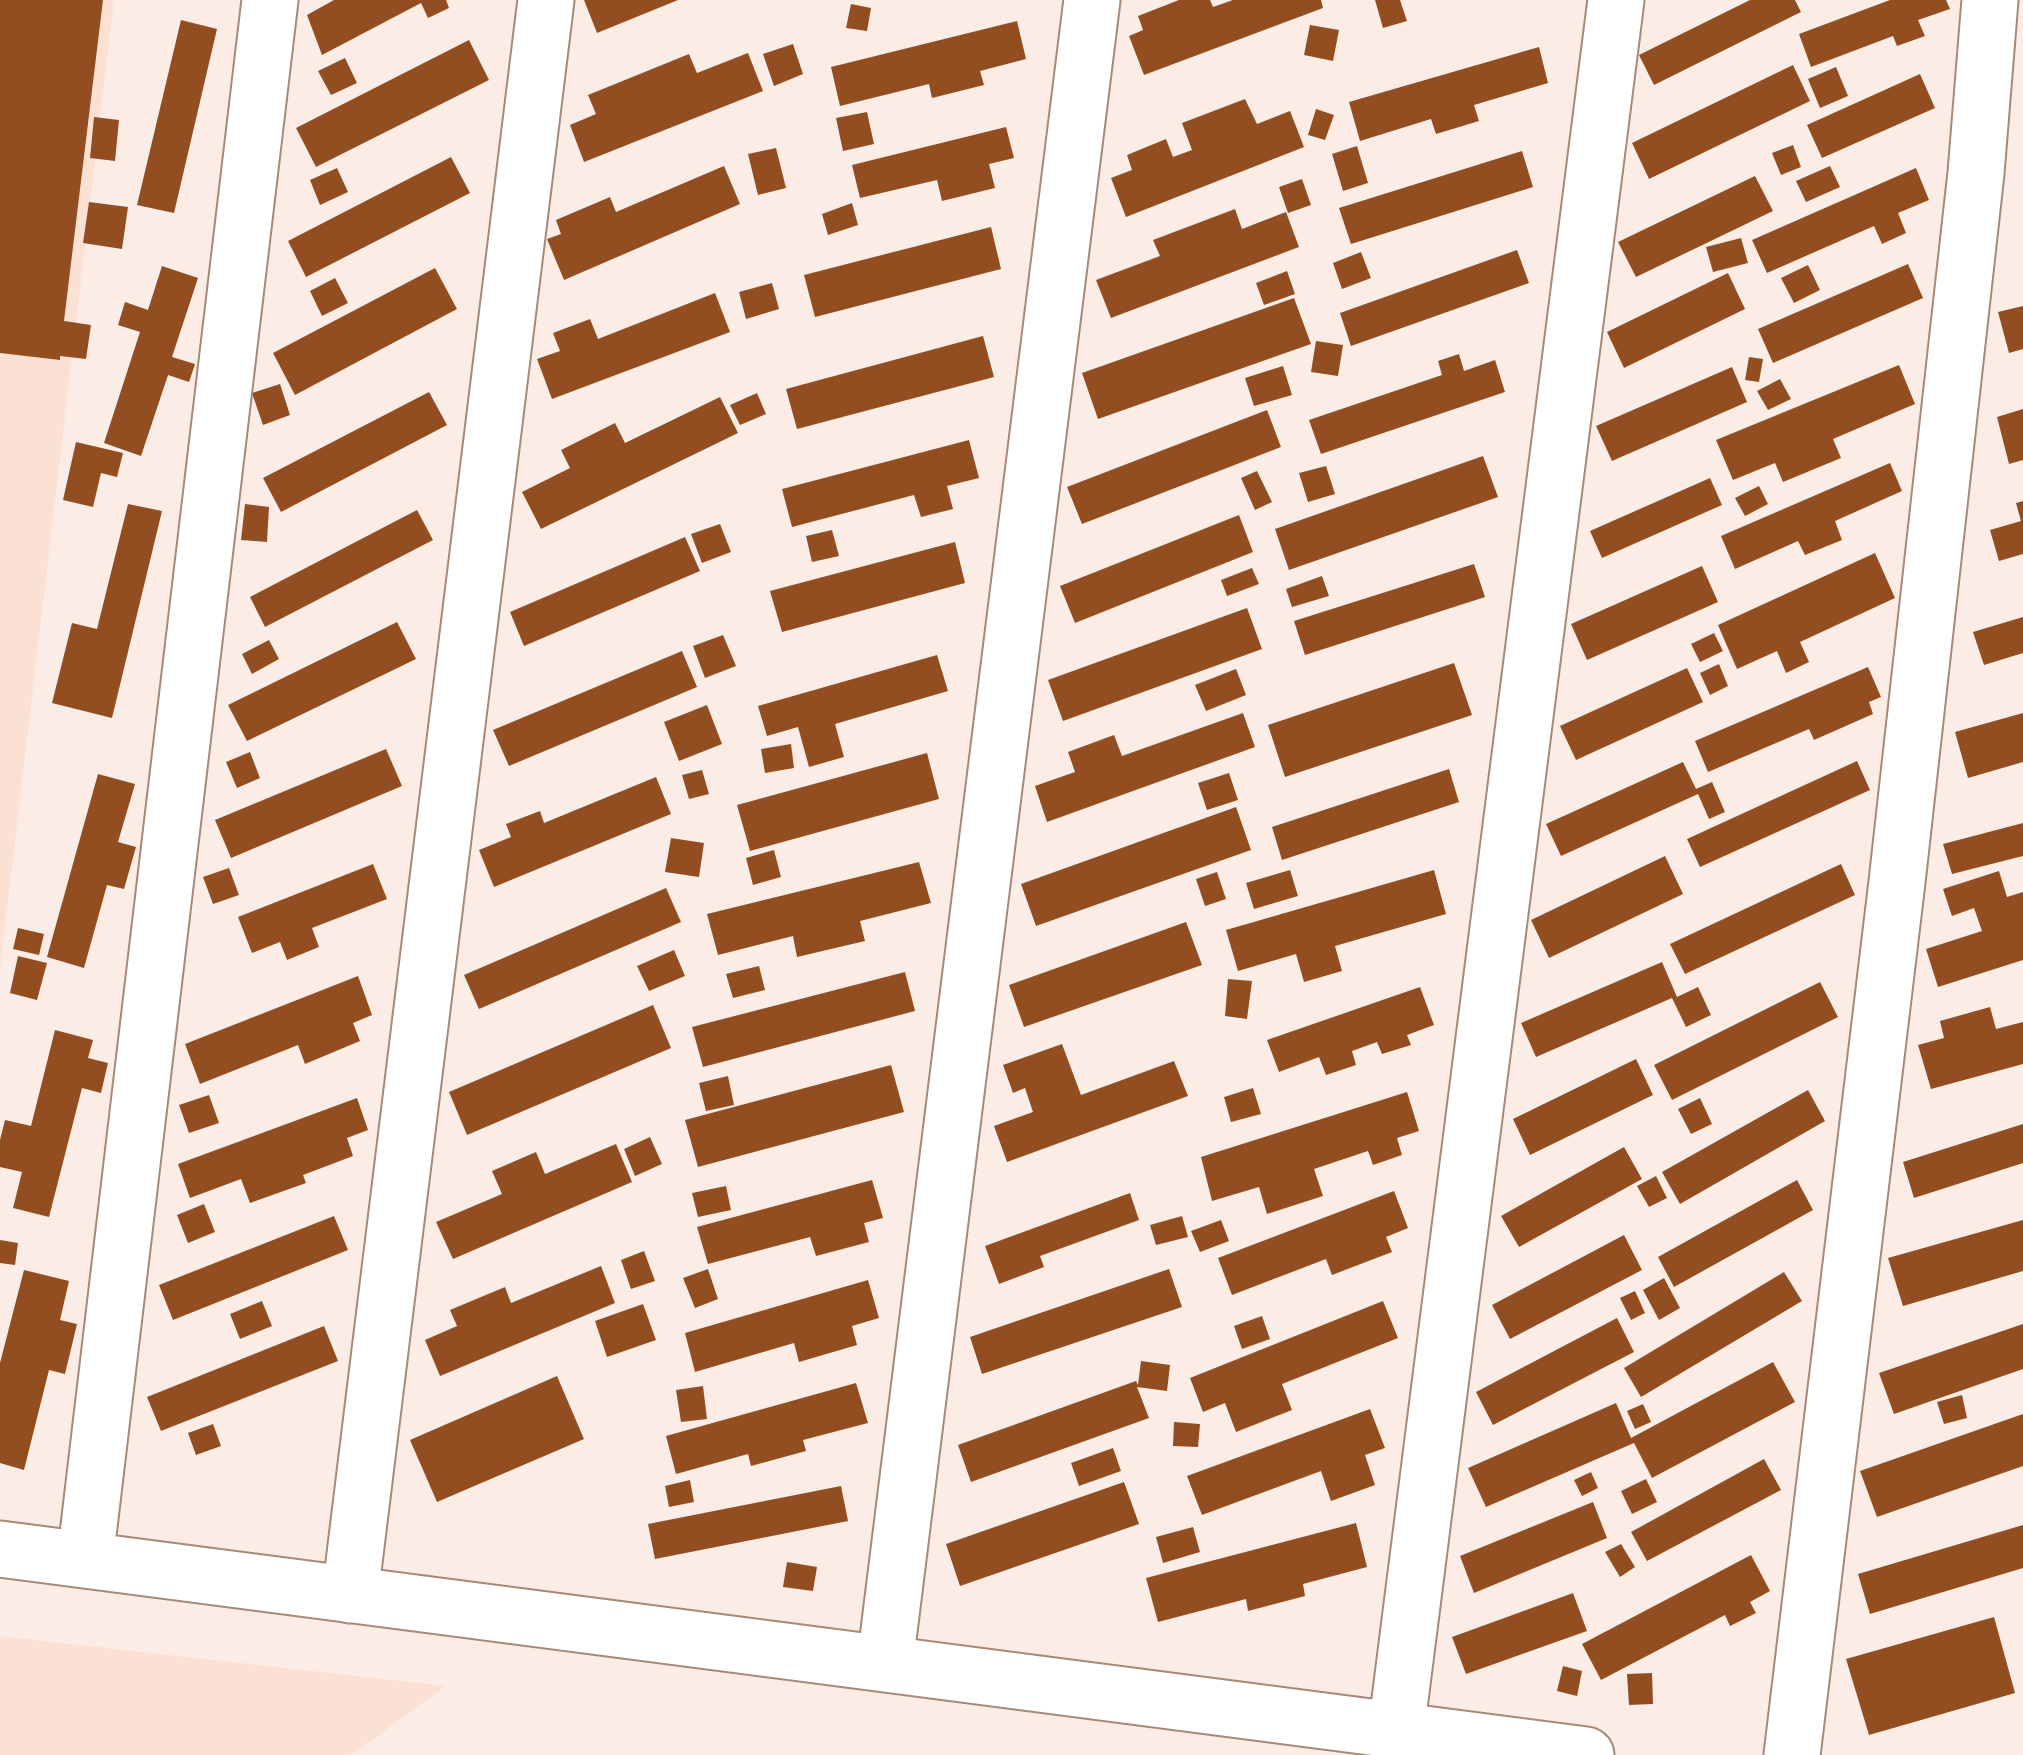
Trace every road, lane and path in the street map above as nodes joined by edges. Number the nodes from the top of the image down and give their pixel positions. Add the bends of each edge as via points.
1 (270, 0) edge
2 (546, 0) edge
3 (1092, 0) edge
4 (1616, 0) edge
5 (1990, 0) edge
6 (0, 1548) edge
7 (86, 1560) junction
8 (350, 1595) junction
9 (886, 1663) junction
10 (1396, 1731) junction
11 (1586, 1755) edge
12 (1792, 1755) edge

1 - 7 street
2 - 8 street
3 - 9 street
4 - 10 street
5 - 12 street via 1899,862
6 - 7 street
7 - 8 street
8 - 9 street
9 - 10 street
10 - 11 street

